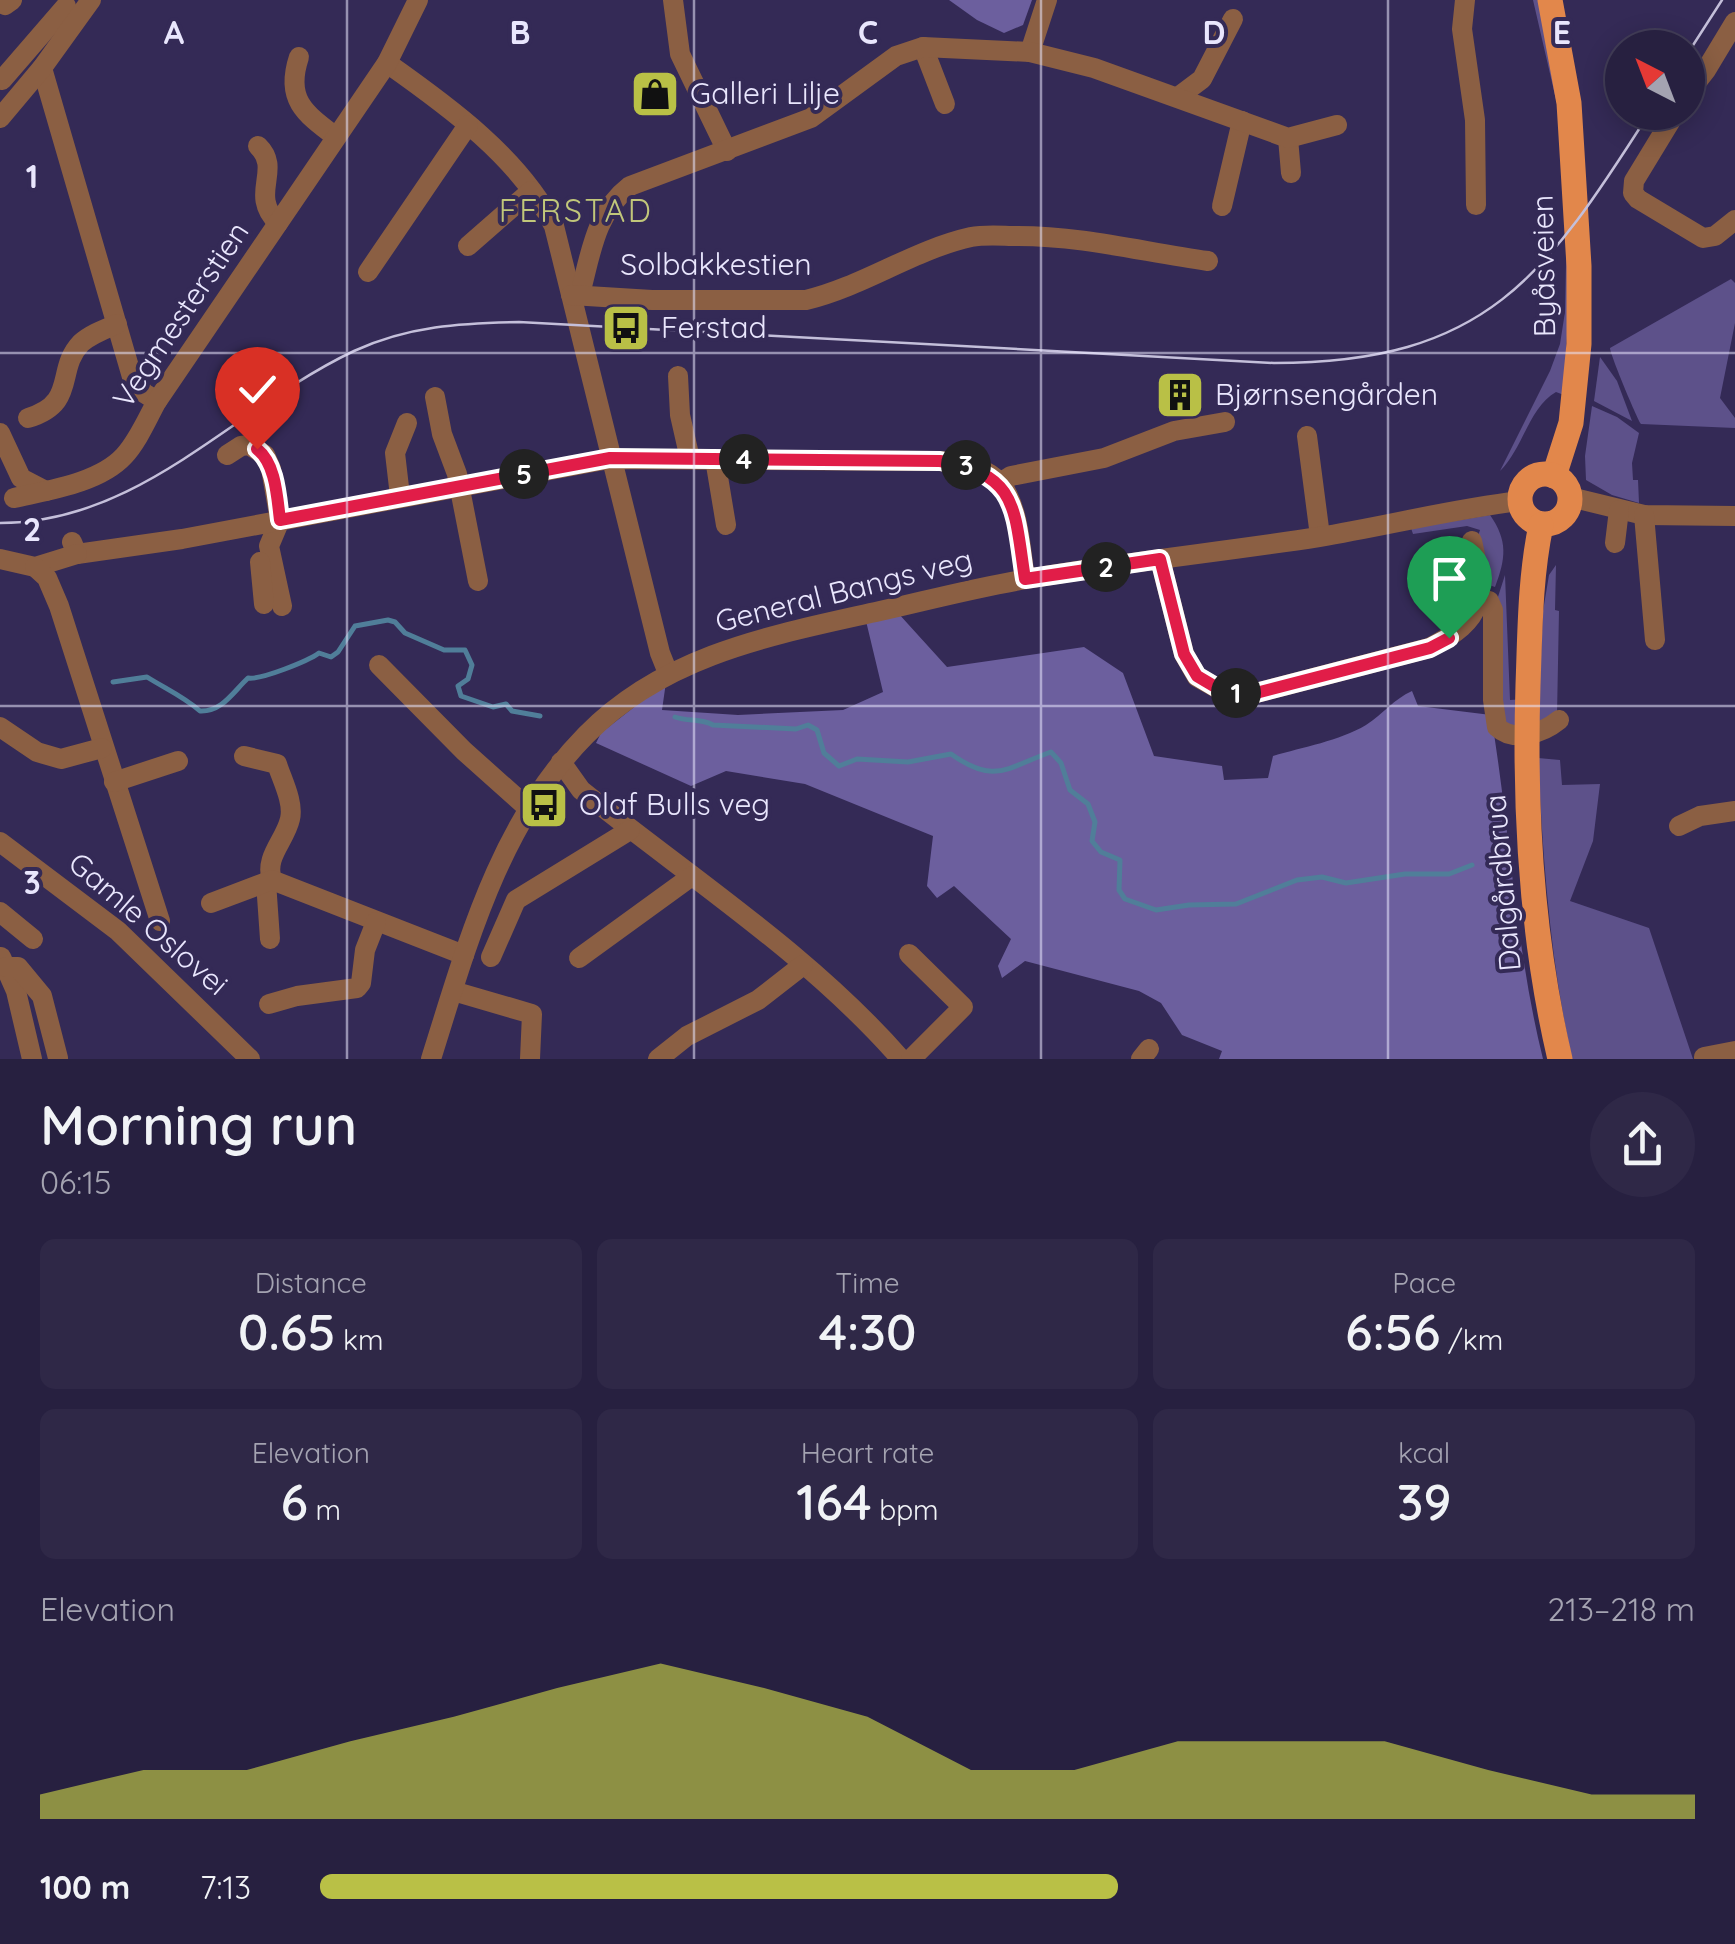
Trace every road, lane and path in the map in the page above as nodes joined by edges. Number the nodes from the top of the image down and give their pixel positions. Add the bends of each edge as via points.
1 (418, 0) edge
2 (673, 0) edge
3 (1047, 0) edge
4 (1465, 0) edge
5 (1550, 0) edge
6 (1569, 0) edge
7 (74, 6) edge
8 (1234, 18) dead end
9 (1735, 22) edge
10 (924, 48) junction
11 (1030, 52) junction
12 (1562, 52) junction
13 (299, 57) dead end
14 (387, 63) junction
15 (42, 68) junction
16 (1705, 71) edge
17 (2, 80) edge
18 (1178, 97) junction
19 (945, 104) dead end
20 (0, 118) edge
21 (1242, 121) junction
22 (468, 125) junction
23 (1338, 125) dead end
24 (1665, 130) edge
25 (336, 137) junction
26 (1288, 138) junction
27 (258, 146) dead end
28 (726, 151) junction
29 (1291, 173) dead end
30 (531, 192) junction
31 (1476, 205) dead end
32 (1222, 206) dead end
33 (1735, 220) edge
34 (278, 223) junction
35 (468, 246) dead end
36 (1208, 261) dead end
37 (368, 272) dead end
38 (576, 294) junction
39 (117, 324) junction
40 (678, 376) dead end
41 (435, 397) dead end
42 (157, 401) junction
43 (28, 418) dead end
44 (1226, 422) dead end
45 (407, 423) dead end
46 (0, 433) edge
47 (1307, 436) dead end
48 (227, 455) dead end
49 (610, 458) junction
50 (690, 459) junction
51 (714, 459) junction
52 (1554, 476) junction
53 (1000, 483) junction
54 (459, 485) junction
55 (46, 491) junction
56 (400, 496) junction
57 (1570, 497) junction
58 (14, 498) dead end
59 (1520, 501) junction
60 (1620, 510) junction
61 (1644, 516) junction
62 (1735, 516) edge
63 (280, 520) junction
64 (1541, 524) junction
65 (253, 525) junction
66 (726, 525) dead end
67 (1320, 536) junction
68 (1472, 541) dead end
69 (1616, 543) dead end
70 (1160, 559) junction
71 (0, 560) edge
72 (36, 567) junction
73 (1025, 579) junction
74 (478, 581) dead end
75 (1480, 599) junction
76 (1655, 640) dead end
77 (379, 666) dead end
78 (668, 672) junction
79 (1559, 720) dead end
80 (0, 728) edge
81 (102, 748) junction
82 (244, 756) dead end
83 (178, 761) dead end
84 (560, 762) junction
85 (114, 782) junction
86 (528, 808) junction
87 (1735, 811) edge
88 (1679, 826) dead end
89 (630, 830) junction
90 (0, 842) edge
91 (692, 876) junction
92 (269, 881) junction
93 (210, 903) dead end
94 (0, 912) edge
95 (160, 921) dead end
96 (376, 922) junction
97 (33, 939) dead end
98 (270, 939) dead end
99 (909, 954) dead end
100 (464, 956) junction
101 (491, 957) dead end
102 (579, 958) dead end
103 (3, 961) edge
104 (803, 964) junction
105 (453, 990) junction
106 (270, 1004) dead end
107 (1735, 1051) edge
108 (1704, 1057) edge
109 (58, 1058) edge
110 (32, 1059) edge
111 (250, 1059) edge
112 (431, 1059) edge
113 (530, 1059) edge
114 (658, 1059) edge
115 (901, 1059) edge
116 (911, 1059) edge
117 (1560, 1059) edge

1 - 14 street, Vegmesterstien
2 - 28 street via 680,54
3 - 11 street
4 - 31 street
5 - 12 main road, Byåsveien
6 - 12 main road, Byåsveien
7 - 15 street
7 - 17 street
8 - 18 street via 1202,79
9 - 16 street
10 - 11 street
10 - 19 street
10 - 28 street via 896,56 812,118
11 - 18 street
12 - 52 main road, Byåsveien via 1578,212 1579,344 1572,423
13 - 25 street via 294,95
14 - 22 street
14 - 25 street, Vegmesterstien
15 - 20 street
15 - 39 street
18 - 21 street
21 - 26 street
21 - 32 street
22 - 30 street
22 - 37 street
23 - 26 street
24 - 33 street via 1633,193 1703,238
25 - 34 street, Vegmesterstien
26 - 29 street
27 - 34 street via 269,166 263,201
28 - 38 street via 630,186 612,200
30 - 35 street
30 - 38 street via 554,226
34 - 42 street, Vegmesterstien
36 - 38 street, Solbakkestien via 1108,242 977,236 806,300
38 - 49 street
39 - 42 street via 132,378
39 - 43 street, Vegmesterstien via 82,343 58,400
40 - 50 street
41 - 54 street
42 - 55 street, Vegmesterstien via 120,460
44 - 53 street
45 - 56 street via 394,453
46 - 55 street via 20,478
47 - 67 street
48 - 63 street via 242,446 265,455
49 - 50 street
49 - 54 street
49 - 78 street
50 - 51 street
51 - 53 street via 940,461 971,466
51 - 66 street
52 - 57 main road
52 - 59 main road via 1530,479
53 - 73 street
54 - 56 street
54 - 74 street
55 - 58 street, Vegmesterstien
56 - 63 street
57 - 60 street
57 - 64 main road via 1559,521
59 - 64 main road via 1526,517
59 - 67 street, General Bangs veg
60 - 61 street
60 - 69 street
61 - 62 street
61 - 76 street
63 - 65 street
63 - 65 street via 269,546 273,606
64 - 117 main road, Dalgårdbrua via 1531,587 1526,782 1540,952
65 - 72 street via 74,548
67 - 70 street, General Bangs veg
68 - 75 street
70 - 73 street, General Bangs veg
70 - 75 street via 1184,654 1197,676 1224,692 1256,693 1430,648 1464,626
71 - 72 street
72 - 81 street via 59,606
73 - 78 street, General Bangs veg via 806,626
75 - 79 street via 1489,601 1494,618 1497,727 1507,734 1542,733
77 - 86 street
78 - 84 street, General Bangs veg via 614,709
80 - 81 street via 60,759
81 - 85 street
82 - 92 street via 277,764 291,807
83 - 85 street
84 - 86 street, General Bangs veg
84 - 89 street via 581,790
85 - 95 street
86 - 100 street, General Bangs veg
87 - 88 street
89 - 91 street
89 - 101 street via 516,900
90 - 111 street, Gamle Oslovei via 118,932
91 - 102 street
91 - 104 street
92 - 93 street
92 - 96 street
92 - 98 street
94 - 97 street
96 - 100 street
96 - 106 street via 357,988
99 - 116 street via 963,1007
100 - 105 street, General Bangs veg
103 - 109 street via 42,996
103 - 110 street
104 - 114 street via 758,1000 687,1036
104 - 115 street
105 - 112 street, General Bangs veg
105 - 113 street via 532,1014
107 - 108 street

